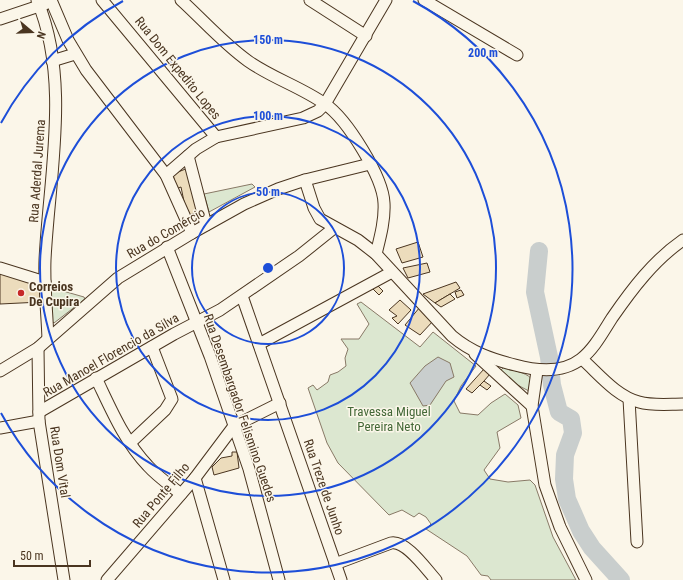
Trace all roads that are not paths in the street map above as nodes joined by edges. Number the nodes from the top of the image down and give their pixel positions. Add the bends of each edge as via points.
1 (52, 0) edge
2 (102, 0) edge
3 (181, 0) edge
4 (310, 0) edge
5 (386, 0) edge
6 (424, 0) edge
7 (38, 3) edge
8 (0, 19) edge
9 (366, 36) junction
10 (75, 54) junction
11 (517, 55) dead end
12 (52, 61) junction
13 (325, 104) junction
14 (216, 137) junction
15 (188, 156) junction
16 (370, 164) junction
17 (166, 175) junction
18 (306, 180) junction
19 (206, 225) junction
20 (334, 228) junction
21 (192, 233) junction
22 (683, 240) edge
23 (167, 247) junction
24 (376, 254) junction
25 (0, 268) edge
26 (392, 272) junction
27 (45, 282) junction
28 (242, 296) junction
29 (196, 323) junction
30 (48, 339) junction
31 (259, 344) junction
32 (152, 347) junction
33 (38, 348) junction
34 (473, 351) junction
35 (578, 361) junction
36 (0, 371) edge
37 (542, 371) junction
38 (96, 378) junction
39 (629, 399) junction
40 (280, 403) junction
41 (683, 404) edge
42 (532, 406) junction
43 (39, 416) junction
44 (234, 426) junction
45 (0, 428) edge
46 (130, 443) junction
47 (194, 478) junction
48 (181, 494) junction
49 (638, 542) dead end
50 (335, 564) junction
51 (64, 580) edge
52 (107, 580) edge
53 (224, 580) edge
54 (279, 580) edge
55 (341, 580) edge
56 (436, 580) edge
57 (586, 580) edge

1 - 7 street
1 - 10 street via 60,26
2 - 14 street, Rua Dom Expedito Lopes
3 - 13 street via 248,61
4 - 9 street
5 - 9 street
6 - 11 street
7 - 8 street
7 - 12 street, Rua Aderdal Jurema
9 - 13 street
10 - 12 street
10 - 17 street
12 - 27 street, Rua Aderdal Jurema via 55,138
13 - 14 street via 318,111 303,118
13 - 16 street via 341,119
14 - 15 street
15 - 17 street
15 - 19 street
16 - 18 street, Rua do Comércio
16 - 24 street via 379,179 384,204
17 - 21 street
18 - 19 street, Rua do Comércio via 244,204
18 - 20 street via 316,214 324,223
19 - 21 street, Rua do Comércio
20 - 24 street via 358,240
20 - 28 street, Rua Manoel Florencio da Silva
21 - 23 street, Rua do Comércio
22 - 35 street via 660,257 641,278 594,345
23 - 29 street, Rua Desembargador Felismino Guedes
23 - 30 street, Rua do Comércio via 118,278
24 - 26 street
25 - 27 street
26 - 31 street
26 - 34 street via 452,336
27 - 30 street, Rua Aderdal Jurema
28 - 29 street, Rua Manoel Florencio da Silva
28 - 31 street, Rua Treze de Junho
29 - 32 street, Rua Manoel Florencio da Silva
29 - 44 street, Rua Desembargador Felismino Guedes
30 - 33 street, Rua do Comércio
31 - 40 street, Rua Treze de Junho
32 - 38 street, Rua Manoel Florencio da Silva
32 - 46 street via 172,399 165,410
33 - 36 street, Rua do Comércio
33 - 43 street, Rua Dom Vital
34 - 37 street via 495,360
34 - 42 street via 484,364
35 - 37 street
35 - 39 street
37 - 42 street
38 - 43 street, Rua Manoel Florencio da Silva
38 - 46 street
39 - 41 street via 650,404
39 - 49 street
40 - 44 street
40 - 50 street, Rua Treze de Junho
42 - 57 street via 545,485 560,527
43 - 45 street
43 - 51 street, Rua Dom Vital
44 - 47 street, Rua Ponte Filho
44 - 54 street, Rua Desembargador Felismino Guedes via 253,483
46 - 48 street via 148,466
47 - 48 street, Rua Ponte Filho
47 - 53 street
48 - 52 street, Rua Ponte Filho
50 - 55 street, Rua Treze de Junho
50 - 56 street via 391,543 398,543 405,547

